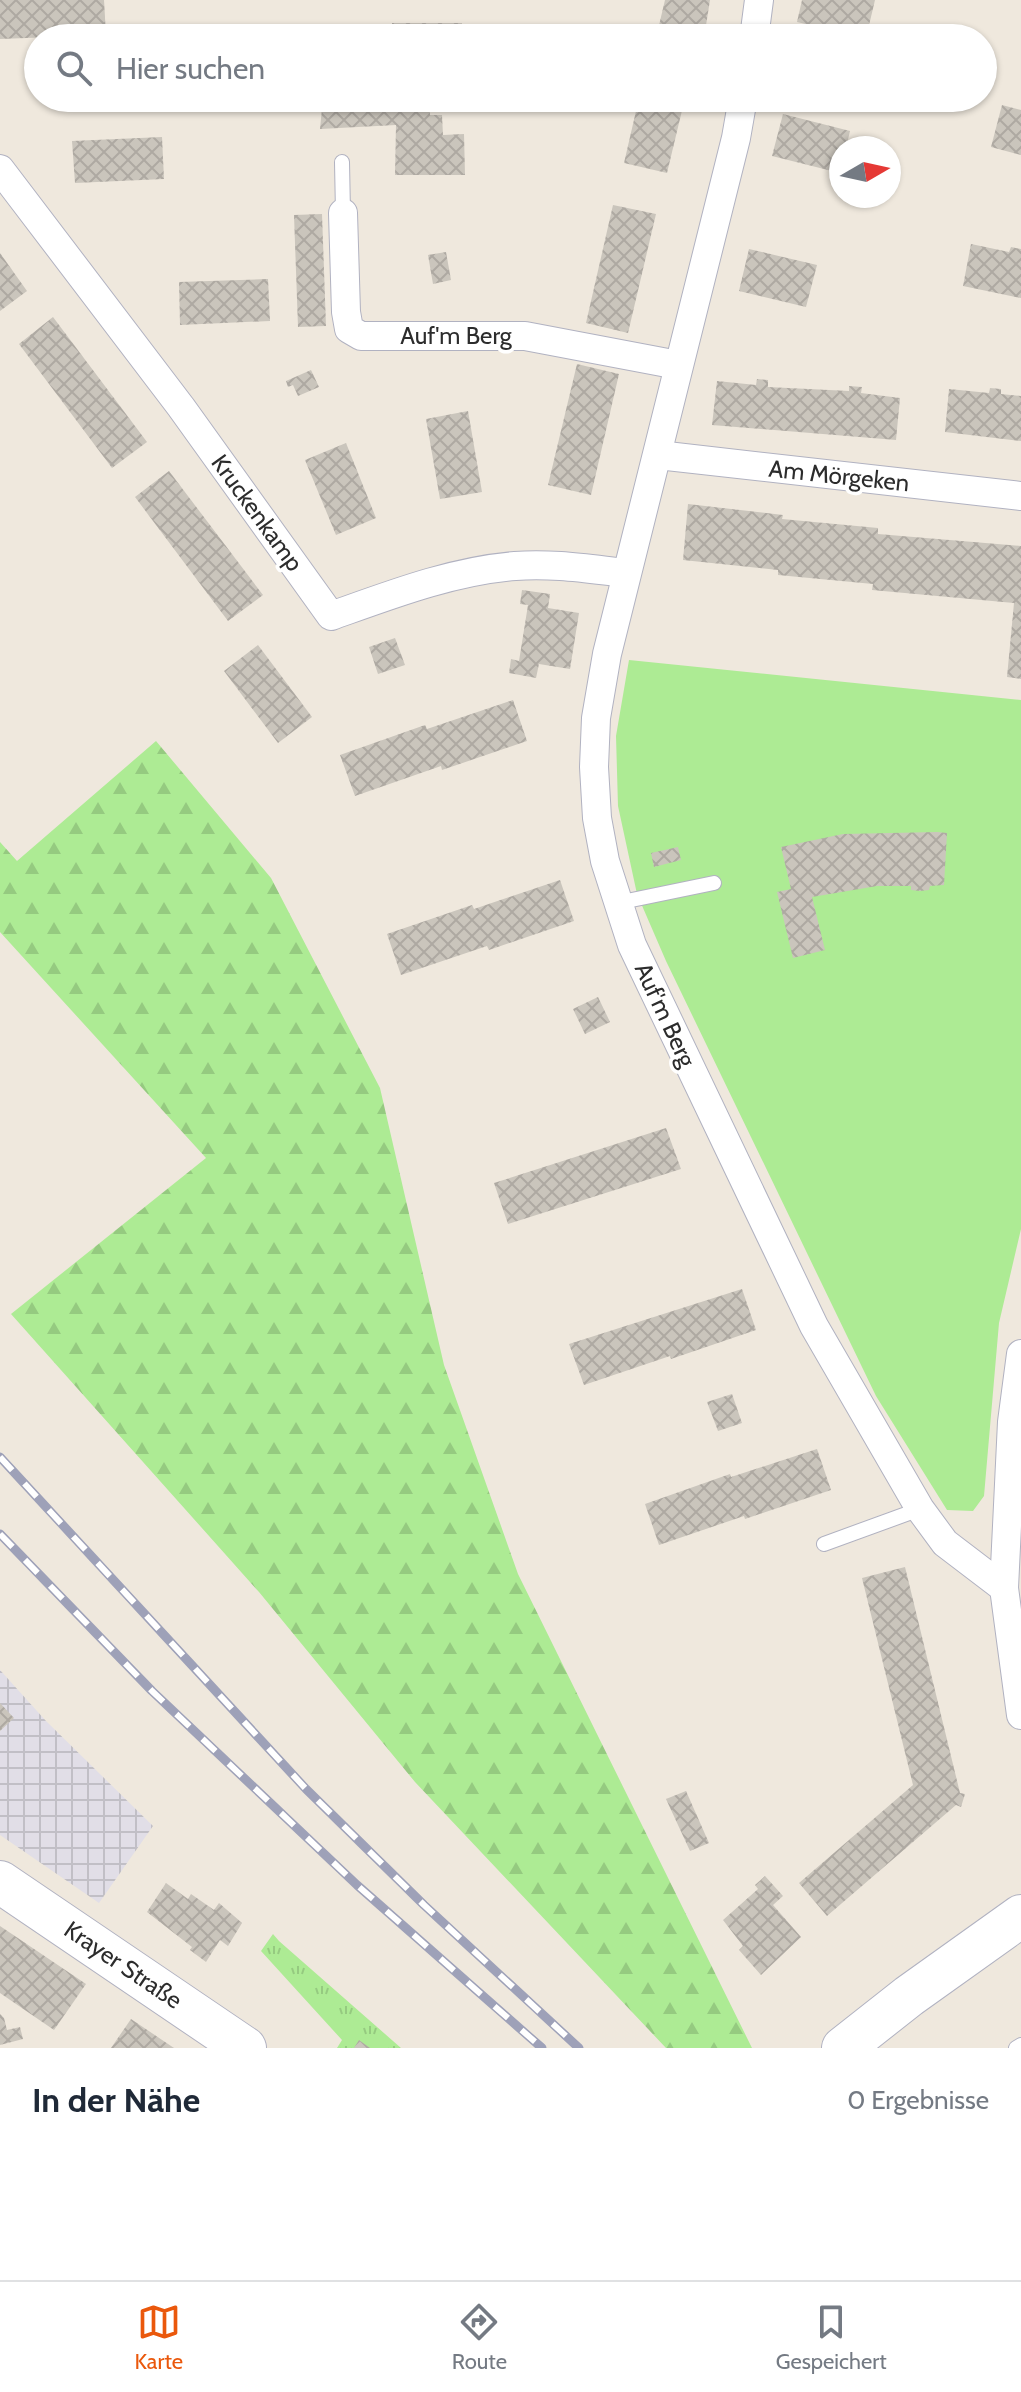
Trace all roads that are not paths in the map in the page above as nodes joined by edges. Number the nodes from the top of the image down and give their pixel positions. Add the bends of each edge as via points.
1 (759, 0) edge
2 (756, 24) edge
3 (740, 112) edge
4 (342, 162) dead end
5 (0, 169) edge
6 (343, 213) joint
7 (678, 365) junction
8 (658, 455) junction
9 (1021, 496) edge
10 (626, 573) junction
11 (714, 883) dead end
12 (617, 903) junction
13 (1021, 1354) edge
14 (920, 1509) junction
15 (824, 1544) dead end
16 (1004, 1588) junction
17 (1021, 1715) edge
18 (4, 1883) edge
19 (1021, 1916) edge
20 (245, 2048) edge
21 (843, 2048) edge

1 - 2 street
3 - 7 street, Auf'm Berg
4 - 6 lane
5 - 10 street, Kruckenkamp via 331,616 415,587 515,566
6 - 7 street, Auf'm Berg via 346,312 349,329 361,336 525,336
7 - 8 street, Auf'm Berg
8 - 9 street, Am Mörgeken
8 - 10 street, Auf'm Berg
10 - 12 street, Auf'm Berg via 596,718 594,767 597,818
11 - 12 lane
12 - 14 street, Auf'm Berg via 661,1008 814,1326
13 - 16 street via 1012,1422
14 - 15 lane
14 - 16 street, Auf'm Berg via 945,1543
16 - 17 street
18 - 20 main road, Krayer Straße
19 - 21 main road

